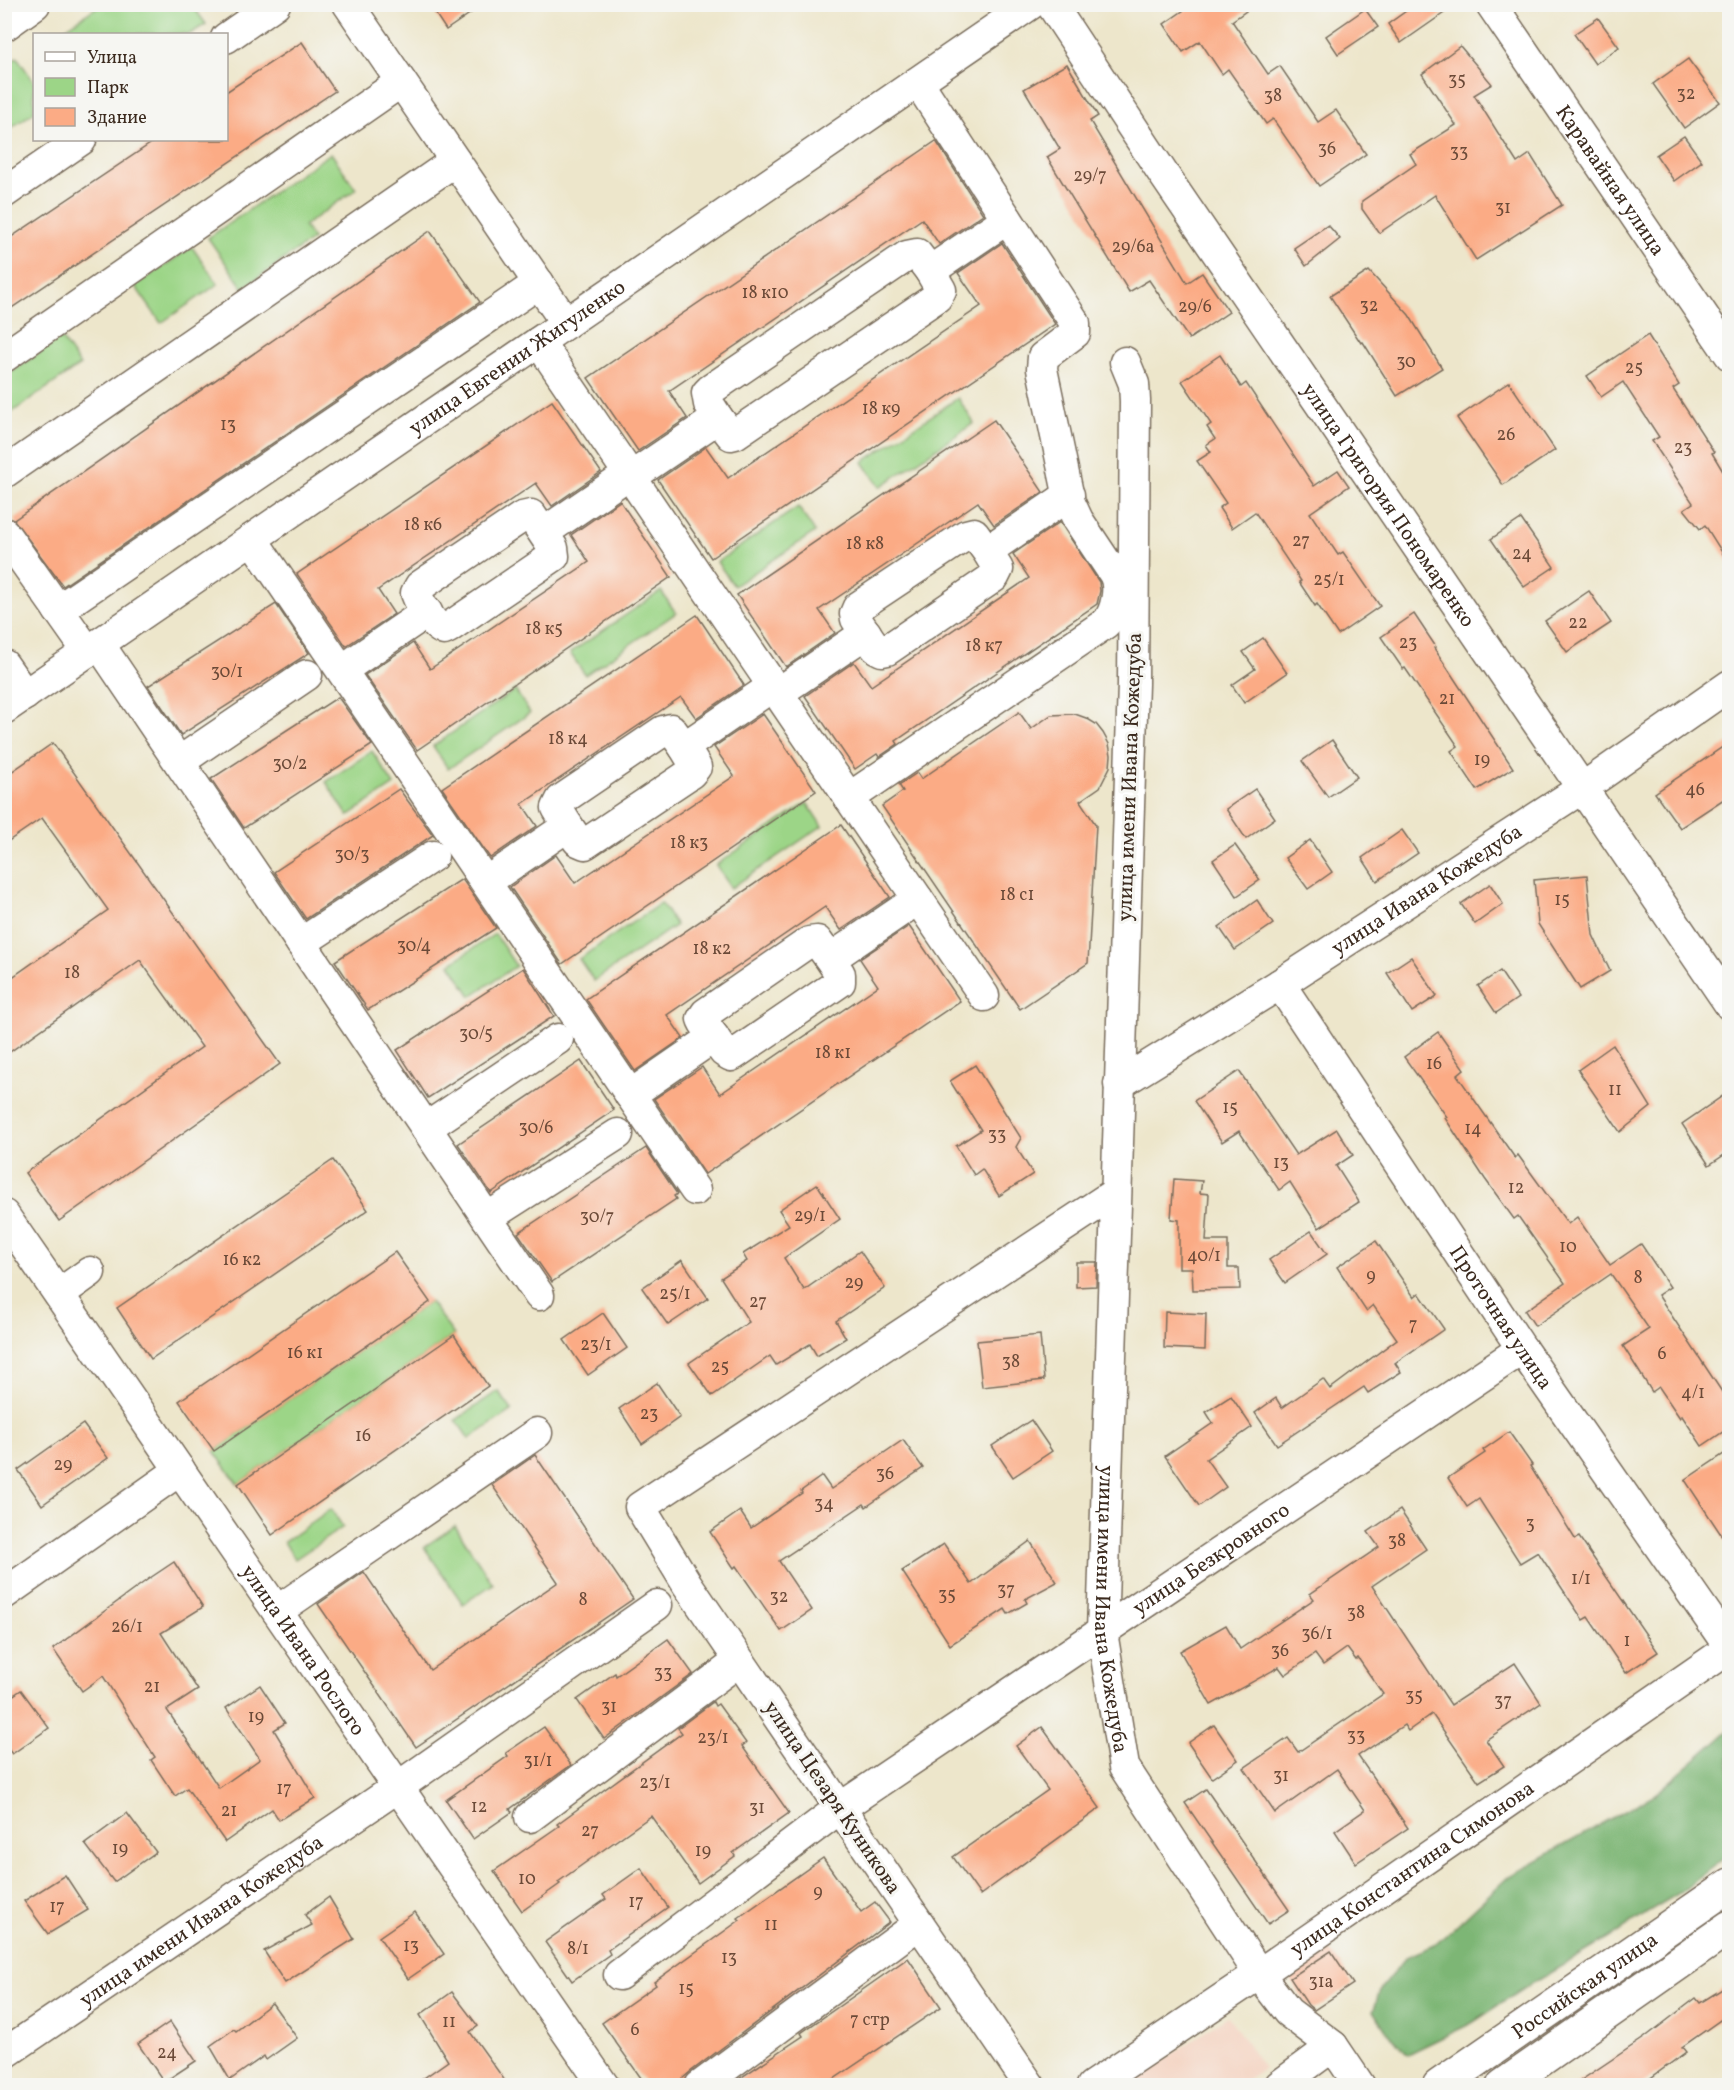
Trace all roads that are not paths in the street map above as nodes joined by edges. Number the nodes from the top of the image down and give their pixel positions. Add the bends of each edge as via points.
1 (35, 4) edge
2 (275, 4) edge
3 (348, 4) edge
4 (1031, 4) edge
5 (1051, 4) edge
6 (1491, 4) edge
7 (4, 26) edge
8 (228, 37) edge
9 (401, 82) junction
10 (918, 82) junction
11 (80, 141) edge
12 (455, 160) junction
13 (4, 193) edge
14 (1007, 219) junction
15 (930, 271) junction
16 (539, 283) junction
17 (566, 323) junction
18 (539, 342) junction
19 (1730, 355) edge
20 (4, 357) edge
21 (1125, 362) dead end
22 (718, 418) junction
23 (4, 473) edge
24 (630, 476) junction
25 (1069, 495) junction
26 (4, 532) edge
27 (543, 533) junction
28 (252, 539) junction
29 (987, 551) junction
30 (58, 610) junction
31 (427, 612) junction
32 (866, 633) junction
33 (94, 648) junction
34 (4, 665) edge
35 (342, 670) junction
36 (307, 675) dead end
37 (1730, 685) edge
38 (776, 690) junction
39 (15, 702) edge
40 (684, 747) junction
41 (179, 762) junction
42 (1581, 789) junction
43 (849, 798) junction
44 (568, 826) junction
45 (433, 856) dead end
46 (486, 882) junction
47 (918, 899) junction
48 (302, 943) junction
49 (830, 959) junction
50 (1280, 984) junction
51 (984, 996) dead end
52 (1730, 1005) edge
53 (714, 1037) junction
54 (558, 1039) dead end
55 (1119, 1084) junction
56 (630, 1095) junction
57 (426, 1128) junction
58 (618, 1134) dead end
59 (695, 1190) dead end
60 (1115, 1193) junction
61 (4, 1215) edge
62 (487, 1218) junction
63 (90, 1272) dead end
64 (59, 1294) junction
65 (539, 1294) dead end
66 (1522, 1349) junction
67 (537, 1433) dead end
68 (180, 1470) junction
69 (4, 1594) edge
70 (657, 1605) dead end
71 (277, 1611) junction
72 (1102, 1632) junction
73 (1730, 1648) edge
74 (739, 1661) junction
75 (399, 1787) junction
76 (840, 1808) junction
77 (530, 1817) dead end
78 (1730, 1885) edge
79 (919, 1924) junction
80 (1730, 1927) edge
81 (1259, 1974) junction
82 (619, 1975) dead end
83 (1333, 2046) junction
84 (1490, 2051) junction
85 (4, 2054) edge
86 (591, 2081) edge
87 (1508, 2084) edge
88 (700, 2085) edge
89 (1030, 2085) edge
90 (1092, 2085) edge
91 (1280, 2085) edge
92 (1360, 2085) edge
93 (1439, 2085) edge

1 - 7 street
2 - 8 street
3 - 9 street
4 - 10 street, улица Евгении Жигуленко
5 - 42 street, улица Григория Пономаренко
6 - 19 street, Каравайная улица
9 - 12 street
9 - 20 street
10 - 14 street
10 - 17 street, улица Евгении Жигуленко
11 - 13 street
12 - 16 street
12 - 23 street
14 - 15 street
14 - 25 street via 1076,327 1072,336 1043,357 1042,363
15 - 22 street via 941,290 928,304 735,434 731,435
15 - 22 street via 917,254 907,256 729,377 707,393
16 - 17 street
16 - 30 street
17 - 18 street, улица Евгении Жигуленко
18 - 24 street
18 - 28 street, улица Евгении Жигуленко
21 - 55 street, улица имени Ивана Кожедуба via 1134,384 1135,401 1133,684
22 - 24 street
24 - 27 street
24 - 38 street
25 - 29 street
25 - 43 street via 1078,520 1118,581 1113,612 1106,623 1006,706
26 - 30 street
27 - 31 street via 554,556 532,571 444,630
27 - 31 street via 531,515 526,515 439,573 417,588
28 - 33 street, улица Евгении Жигуленко
28 - 35 street
29 - 32 street via 997,574 945,610 882,651
29 - 32 street via 978,537 969,532 858,607 855,614
30 - 33 street
31 - 35 street
32 - 38 street
33 - 39 street, улица Евгении Жигуленко
33 - 41 street
34 - 39 street
35 - 46 street
36 - 41 street
37 - 42 street, улица Ивана Кожедуба
38 - 40 street
38 - 43 street
40 - 44 street via 667,729 579,788 558,803 559,813
40 - 44 street via 696,766 692,773 589,842 581,843
41 - 48 street
42 - 50 street, улица Ивана Кожедуба
42 - 52 street, улица Григория Пономаренко
43 - 47 street
44 - 46 street
45 - 48 street
46 - 56 street
47 - 49 street
47 - 51 street
48 - 57 street
49 - 53 street via 840,974 840,982 735,1054 724,1052
49 - 53 street via 817,941 809,942 703,1015
50 - 55 street, улица Ивана Кожедуба
50 - 66 street, Проточная улица
53 - 56 street
54 - 57 street
55 - 60 street, улица имени Ивана Кожедуба
56 - 59 street
57 - 62 street
58 - 62 street
60 - 72 street, улица имени Ивана Кожедуба
60 - 74 street, улица Цезаря Куникова via 640,1507
61 - 64 street, улица Ивана Рослого
62 - 65 street
63 - 64 street
64 - 68 street, улица Ивана Рослого
66 - 72 street, улица Безкровного
66 - 73 street, Проточная улица
67 - 71 street
68 - 69 street
68 - 71 street, улица Ивана Рослого
70 - 75 street, улица имени Ивана Кожедуба
71 - 75 street, улица Ивана Рослого
72 - 76 street, улица Безкровного
72 - 81 street, улица имени Ивана Кожедуба via 1124,1767
73 - 81 street, улица Константина Симонова
74 - 76 street, улица Цезаря Куникова
74 - 77 street
75 - 85 street, улица имени Ивана Кожедуба
75 - 86 street, улица Ивана Рослого
76 - 79 street, улица Цезаря Куникова
76 - 82 street, улица Безкровного
78 - 84 main road, Российская улица
79 - 88 street
79 - 89 street, улица Цезаря Куникова
80 - 87 main road, Российская улица
81 - 83 street, улица имени Ивана Кожедуба via 1288,2012
81 - 90 street, улица Константина Симонова
83 - 91 street
83 - 92 street, улица имени Ивана Кожедуба
84 - 87 street
84 - 93 main road, Российская улица

